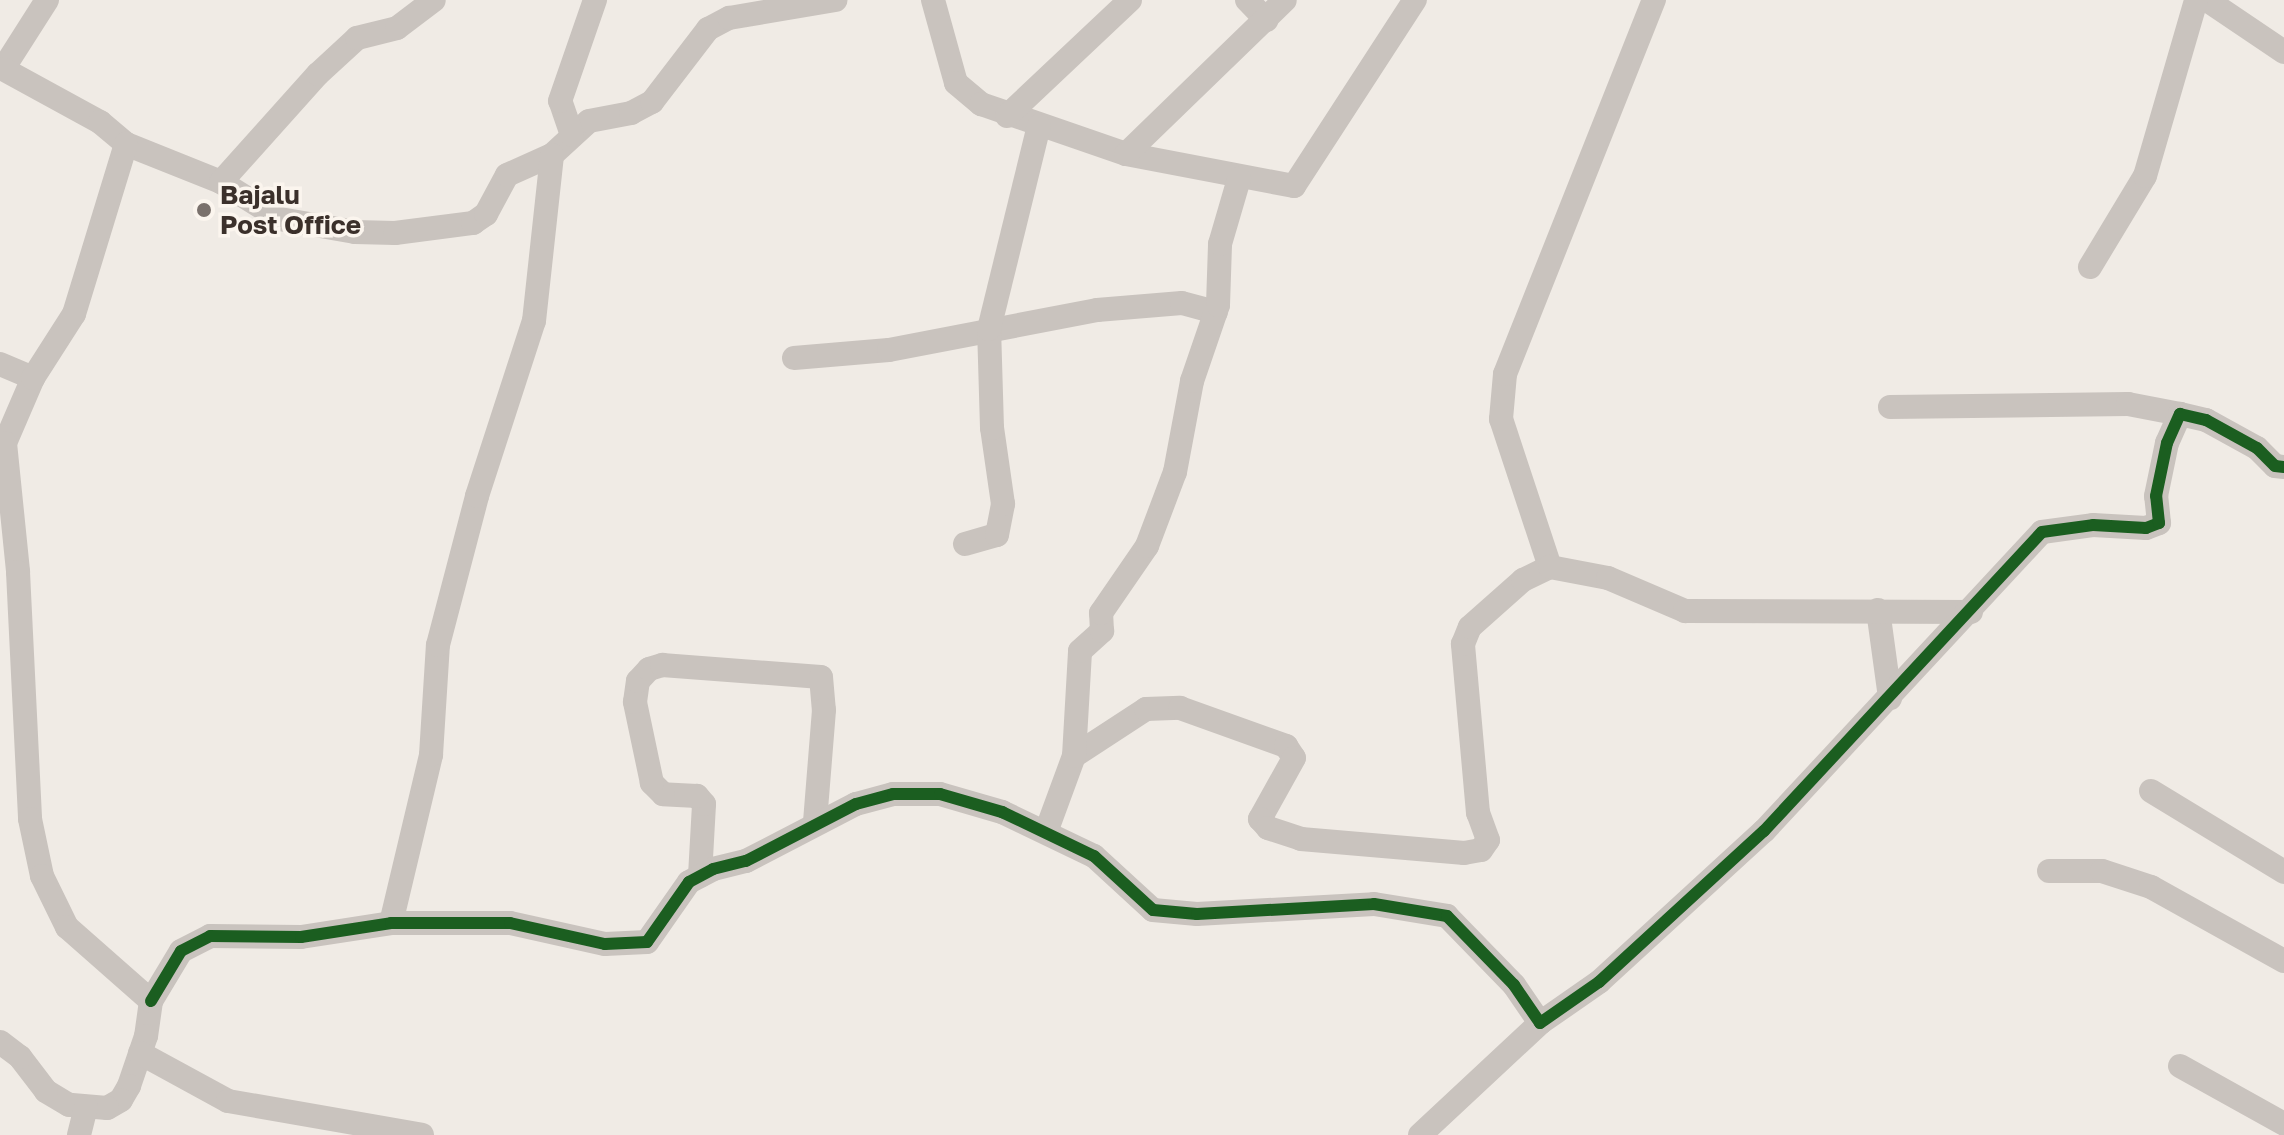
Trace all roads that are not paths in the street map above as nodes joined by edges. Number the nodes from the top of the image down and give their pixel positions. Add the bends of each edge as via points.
1 (47, 0) edge
2 (595, 0) edge
3 (835, 0) edge
4 (933, 0) edge
5 (1130, 0) edge
6 (1247, 0) edge
7 (1285, 0) edge
8 (1415, 0) edge
9 (1654, 0) edge
10 (2196, 0) edge
11 (2207, 0) edge
12 (426, 3) edge
13 (1266, 20) junction
14 (2284, 52) edge
15 (3, 63) edge
16 (1007, 116) junction
17 (1039, 126) junction
18 (572, 135) junction
19 (126, 144) junction
20 (1126, 154) junction
21 (552, 155) junction
22 (1239, 179) junction
23 (221, 182) junction
24 (2090, 267) dead end
25 (1216, 312) junction
26 (989, 329) junction
27 (794, 358) dead end
28 (0, 364) edge
29 (33, 378) junction
30 (1890, 407) dead end
31 (2180, 414) junction
32 (2284, 467) edge
33 (965, 544) dead end
34 (1550, 567) junction
35 (1878, 610) junction
36 (1971, 612) junction
37 (1890, 698) junction
38 (1074, 756) junction
39 (2151, 791) dead end
40 (815, 823) junction
41 (1046, 832) junction
42 (2049, 871) dead end
43 (2284, 872) edge
44 (700, 876) junction
45 (391, 923) junction
46 (2284, 961) edge
47 (151, 1001) junction
48 (1540, 1023) junction
49 (0, 1042) edge
50 (140, 1053) junction
51 (2180, 1066) dead end
52 (86, 1107) junction
53 (2284, 1124) edge
54 (79, 1135) edge
55 (422, 1135) edge
56 (1420, 1135) edge

1 - 15 street
2 - 18 street via 560,101
3 - 18 street via 729,18 708,29 652,102 631,113 589,121
4 - 16 street via 956,83
5 - 16 street
6 - 13 street
7 - 13 street
8 - 22 street via 1294,186
9 - 34 street via 1505,374 1501,419
10 - 24 street via 2145,176
11 - 14 street
12 - 23 street via 397,28 357,38
13 - 20 street
15 - 19 street via 100,122
16 - 17 street
17 - 20 street
17 - 26 street
18 - 21 street
19 - 23 street
19 - 29 street via 74,314
20 - 22 street
21 - 23 street via 507,175 491,207 473,223 395,233 280,219
21 - 45 street via 534,321 481,482 438,645 431,755
22 - 25 street via 1220,244
25 - 26 street via 1182,303 1144,305
25 - 38 street via 1192,381 1175,472 1147,546 1114,588 1101,613 1102,631 1080,651
26 - 27 street via 846,356
26 - 33 street via 992,428 1003,504 997,535
28 - 29 street
29 - 47 street via 5,443 18,572 30,819 42,876 67,927
30 - 31 street via 2128,404
31 - 32 street via 2206,420
31 - 36 street via 2167,443 2156,496 2159,523 2042,532
34 - 35 street via 1608,578 1685,611
34 - 38 street via 1523,580 1470,627 1463,644 1478,813 1488,840 1481,850 1464,853 1301,839 1268,828 1260,819 1294,758 1286,746 1180,708 1146,709
35 - 36 street
35 - 37 street
36 - 37 street
37 - 48 street via 1764,831 1599,982
38 - 41 street
39 - 43 street
40 - 41 street via 893,794 940,794 991,808
40 - 44 street via 746,861
40 - 44 street via 824,710 821,677 662,665 649,669 638,681 635,702 652,783 663,794 697,796 704,804
41 - 48 street via 1094,856 1153,910 1197,914 1359,903 1447,916 1514,985
42 - 46 street via 2102,871 2151,887
44 - 45 street via 668,907 647,942 605,944 510,923
45 - 47 street via 301,937 210,936 181,951
47 - 50 street
48 - 56 street
49 - 52 street via 20,1057 46,1091 69,1105
50 - 52 street via 121,1100 107,1108
50 - 55 street via 228,1101
51 - 53 street
52 - 54 street

